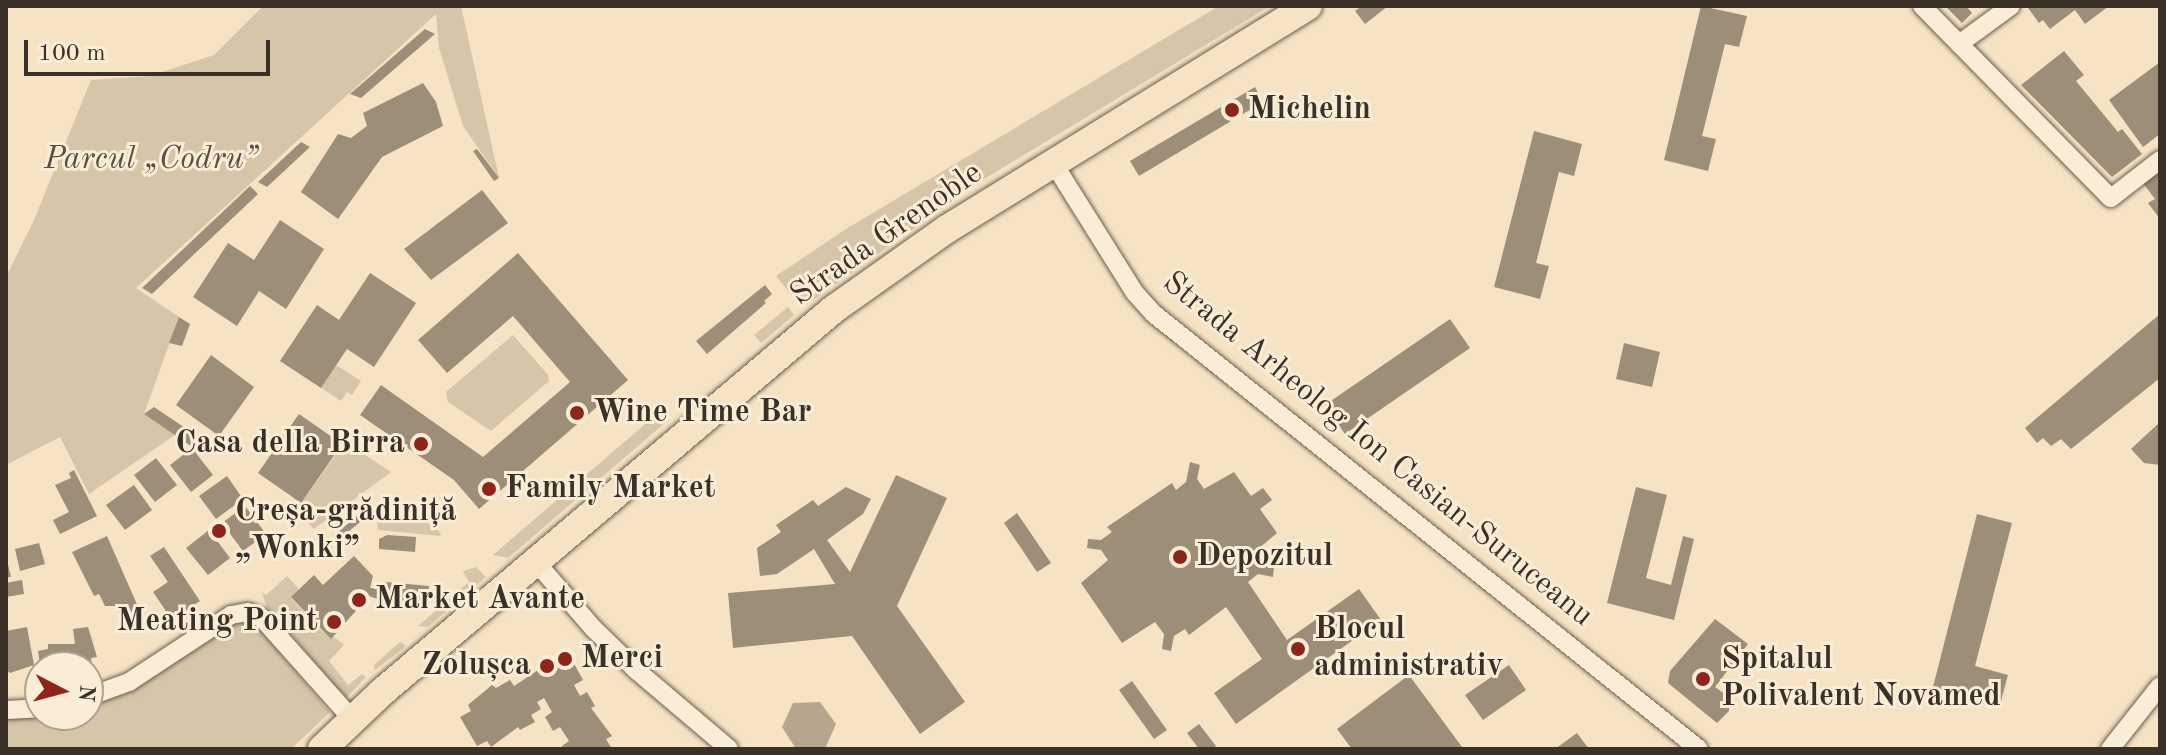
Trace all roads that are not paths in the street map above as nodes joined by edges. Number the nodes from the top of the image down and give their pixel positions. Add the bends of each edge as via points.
1 (1308, 6) edge
2 (1922, 6) edge
3 (2011, 6) edge
4 (1959, 44) junction
5 (2160, 160) edge
6 (1054, 164) junction
7 (535, 561) junction
8 (2160, 686) edge
9 (104, 691) edge
10 (353, 720) junction
11 (322, 749) edge
12 (729, 749) edge
13 (1699, 749) edge
14 (2110, 749) edge

1 - 6 main road, Strada Grenoble
2 - 4 street
3 - 4 street
4 - 5 street via 2111,198
6 - 7 main road, Strada Grenoble via 947,229 834,309
6 - 13 street, Strada Arheolog Ion Casian-Suruceanu via 1135,293 1154,314
7 - 10 main road, Strada Grenoble
7 - 12 street via 636,670
8 - 14 street
9 - 10 street via 129,682 239,612 262,618
10 - 11 main road, Strada Grenoble

